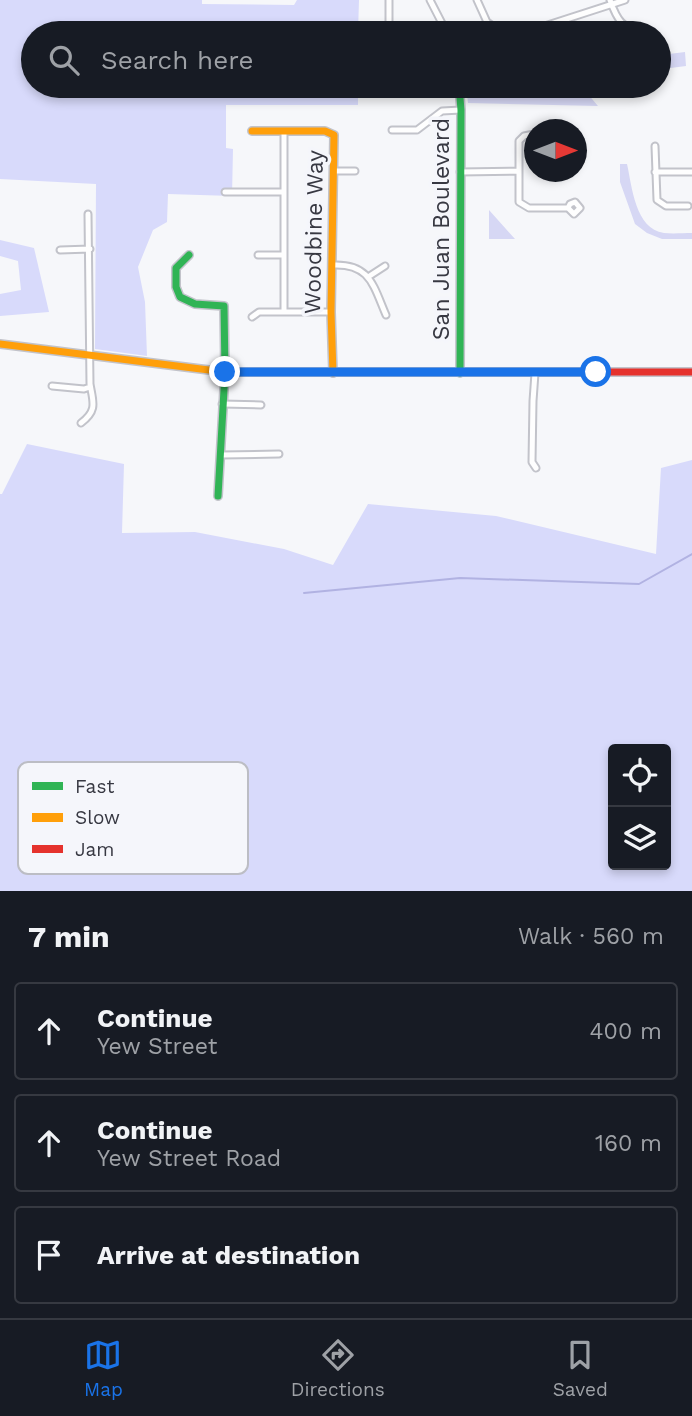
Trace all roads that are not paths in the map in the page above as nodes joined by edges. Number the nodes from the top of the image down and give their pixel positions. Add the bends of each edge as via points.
1 (389, 0) edge
2 (430, 0) edge
3 (477, 0) edge
4 (625, 0) edge
5 (611, 2) edge
6 (389, 21) edge
7 (441, 21) edge
8 (487, 21) edge
9 (557, 21) edge
10 (620, 21) edge
11 (460, 98) edge
12 (461, 110) junction
13 (392, 130) dead end
14 (252, 131) dead end
15 (284, 132) junction
16 (524, 136) edge
17 (655, 146) dead end
18 (334, 171) junction
19 (355, 171) dead end
20 (519, 171) junction
21 (460, 172) junction
22 (655, 172) junction
23 (692, 172) edge
24 (225, 192) dead end
25 (284, 192) junction
26 (688, 206) dead end
27 (568, 208) dead end
28 (88, 214) dead end
29 (90, 249) junction
30 (60, 250) dead end
31 (258, 255) dead end
32 (284, 255) junction
33 (189, 256) dead end
34 (332, 265) junction
35 (385, 266) dead end
36 (368, 276) junction
37 (284, 312) junction
38 (331, 312) junction
39 (386, 315) dead end
40 (252, 317) dead end
41 (0, 344) edge
42 (91, 356) junction
43 (225, 372) junction
44 (692, 372) edge
45 (332, 373) junction
46 (460, 373) junction
47 (535, 373) junction
48 (52, 386) dead end
49 (90, 387) junction
50 (222, 404) junction
51 (261, 405) dead end
52 (81, 423) dead end
53 (279, 454) dead end
54 (221, 456) junction
55 (536, 468) dead end
56 (218, 496) dead end

1 - 6 street
2 - 7 street
3 - 8 street
4 - 5 street
5 - 9 street
5 - 10 street
11 - 12 street, San Juan Boulevard
12 - 13 street via 442,111 417,130
12 - 21 street, San Juan Boulevard
14 - 15 street, Woodbine Way
15 - 18 street, Woodbine Way via 332,132
15 - 25 street
16 - 20 street
17 - 22 street
18 - 19 street
18 - 34 street, Woodbine Way
20 - 21 street
20 - 27 street via 523,206
21 - 46 street, San Juan Boulevard
22 - 23 street
22 - 26 street via 660,205
24 - 25 street
25 - 32 street
28 - 29 street
29 - 30 street
29 - 42 street
31 - 32 street
32 - 37 street
33 - 43 street via 176,268 178,293 195,303 224,306
34 - 36 street via 357,267
34 - 38 street, Woodbine Way
35 - 36 street
36 - 39 street
37 - 38 street
37 - 40 street via 259,312
38 - 45 street, Woodbine Way
41 - 42 street
42 - 43 street
42 - 49 street
43 - 45 street
43 - 50 street
44 - 47 street
45 - 46 street
46 - 47 street
47 - 55 street via 532,462
48 - 49 street
49 - 52 street via 93,408
50 - 51 street
50 - 54 street
53 - 54 street
54 - 56 street

